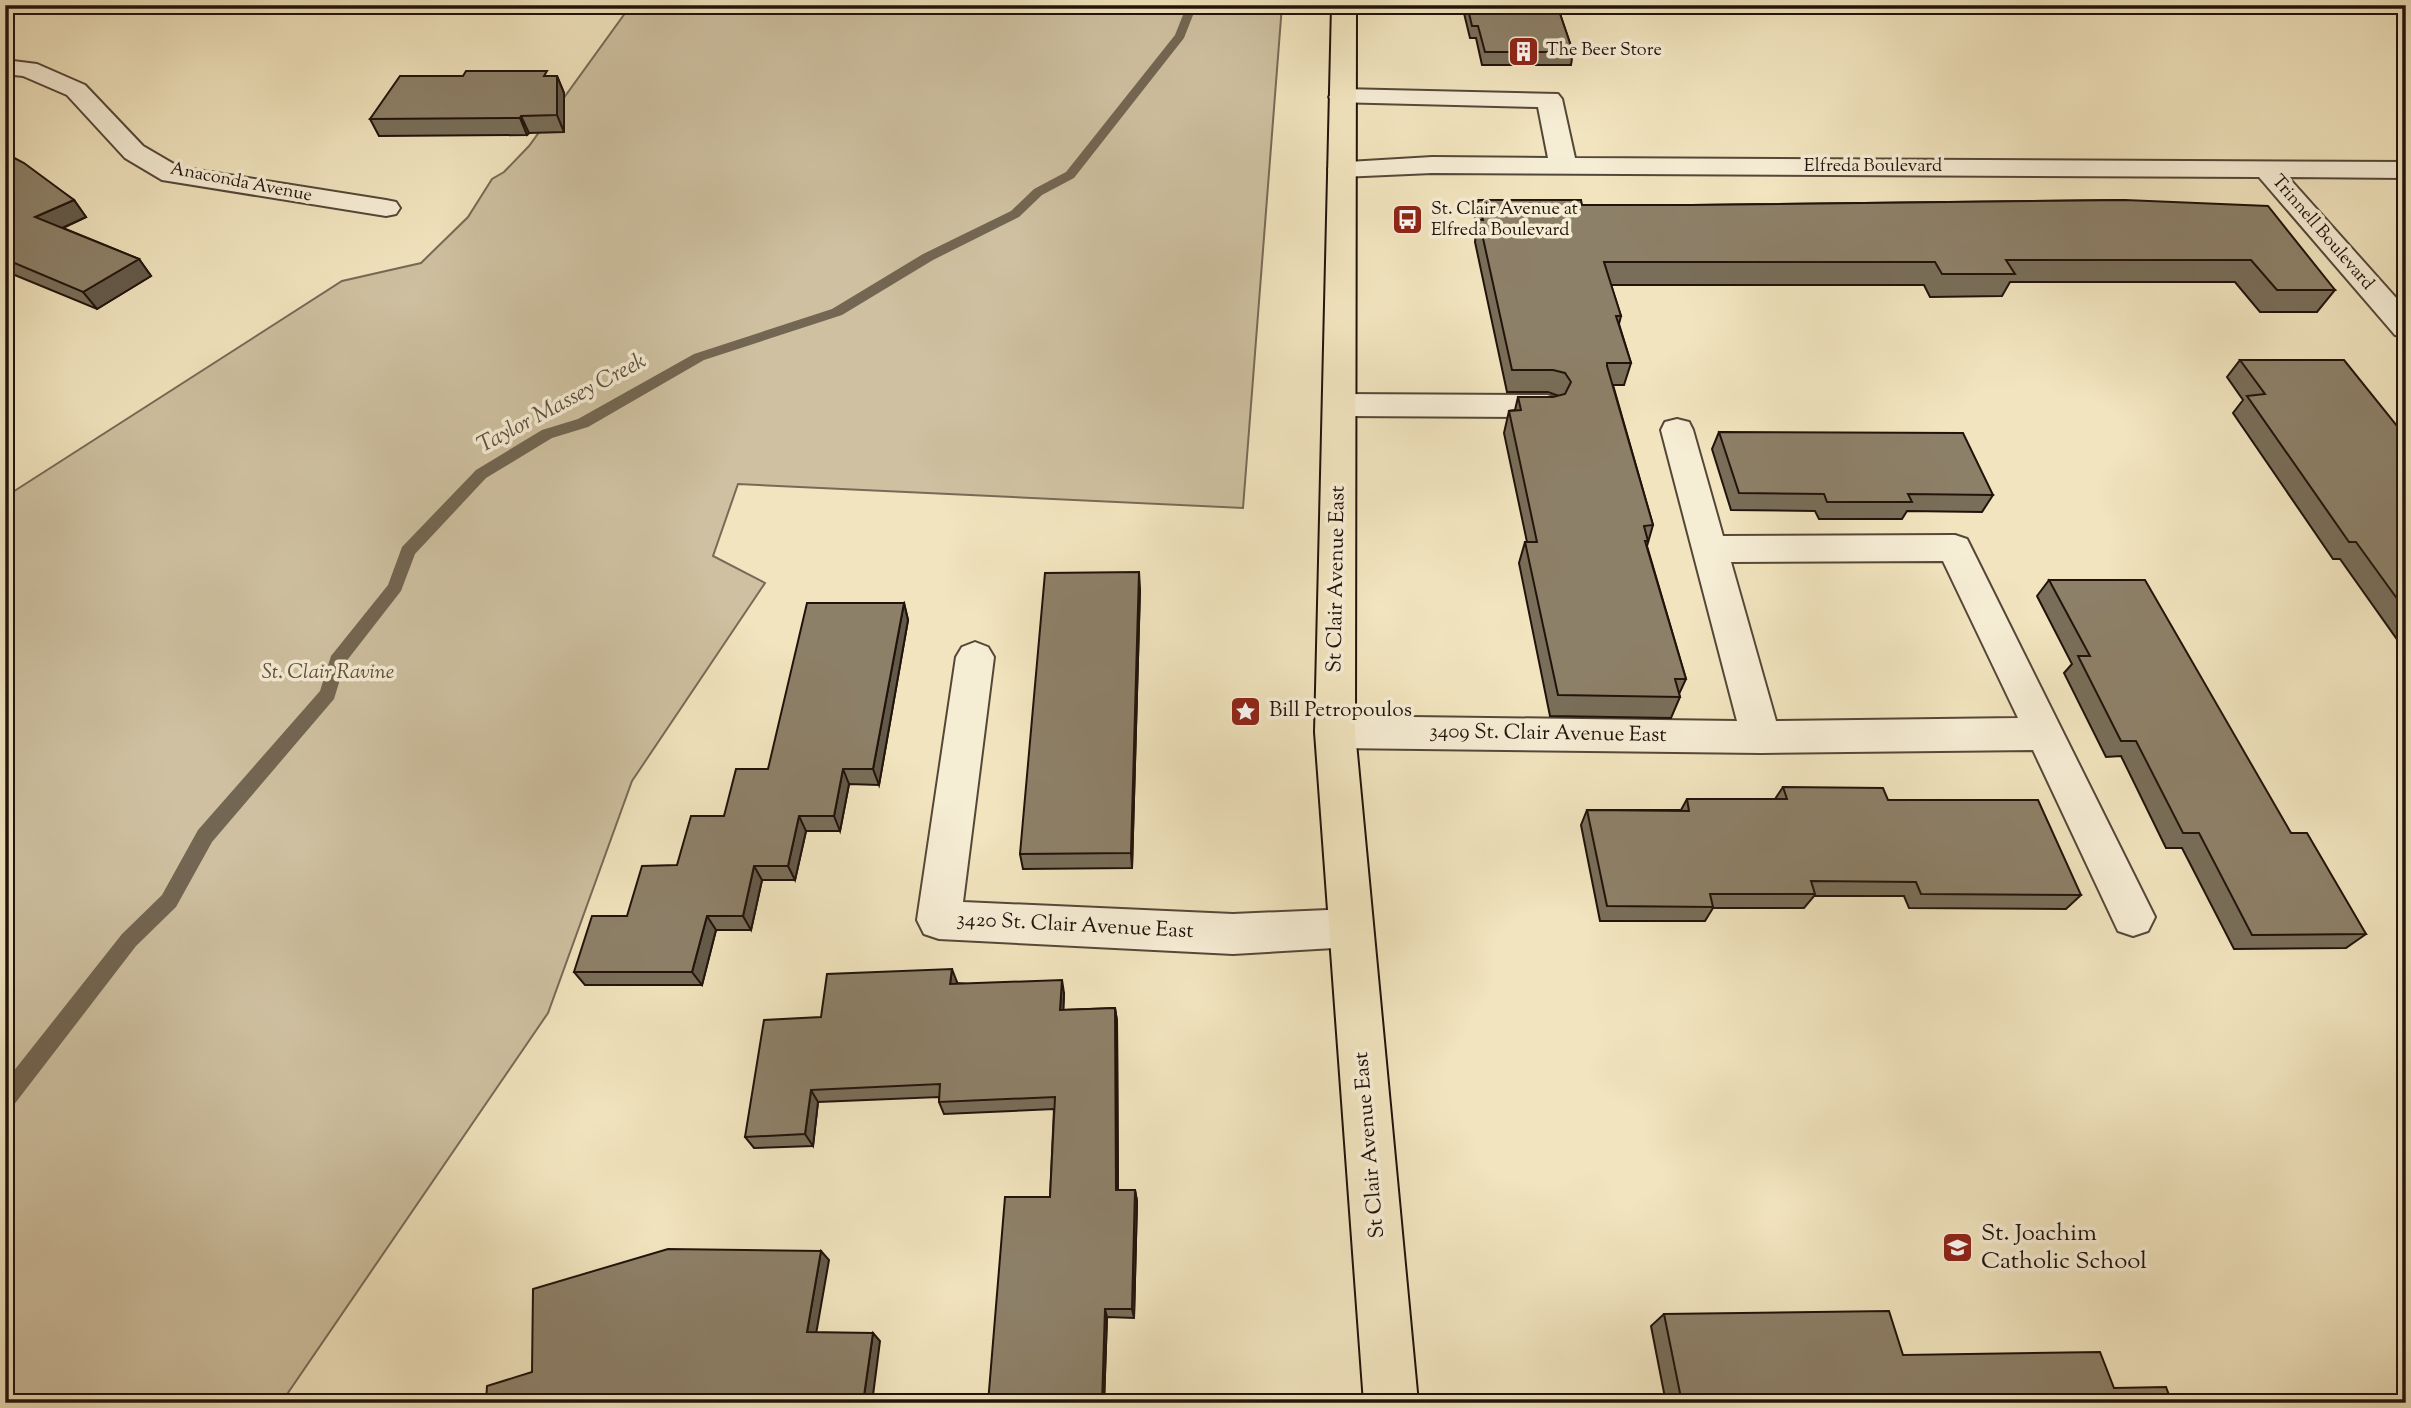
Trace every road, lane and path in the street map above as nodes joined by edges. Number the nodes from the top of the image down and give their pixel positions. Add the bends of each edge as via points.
1 (1343, 5) edge
2 (5, 67) edge
3 (1342, 97) junction
4 (1563, 166) junction
5 (1341, 169) junction
6 (2266, 169) junction
7 (2406, 170) edge
8 (386, 208) dead end
9 (2406, 328) edge
10 (1339, 405) junction
11 (1547, 406) edge
12 (1678, 430) dead end
13 (1710, 549) junction
14 (975, 657) dead end
15 (1335, 732) junction
16 (2043, 734) junction
17 (1761, 737) junction
18 (2133, 917) dead end
19 (1351, 928) junction
20 (1391, 1403) edge

1 - 3 main road, St Clair Avenue East
2 - 8 street, Anaconda Avenue via 28,69 76,90 134,152 172,174
3 - 4 street via 1549,99
3 - 5 main road, St Clair Avenue East
4 - 5 street, Elfreda Boulevard
4 - 6 street, Elfreda Boulevard
5 - 10 main road, St Clair Avenue East
6 - 7 street, Elfreda Boulevard
6 - 9 street, Trinnell Boulevard
10 - 11 street
10 - 15 main road, St Clair Avenue East
12 - 13 street
13 - 16 street via 1955,548
13 - 17 street
14 - 19 street, 3420 St. Clair Avenue East via 939,920 1233,934
15 - 17 street, 3409 St. Clair Avenue East
15 - 19 main road, St Clair Avenue East
16 - 17 street, 3409 St. Clair Avenue East
16 - 18 street
19 - 20 main road, St Clair Avenue East

